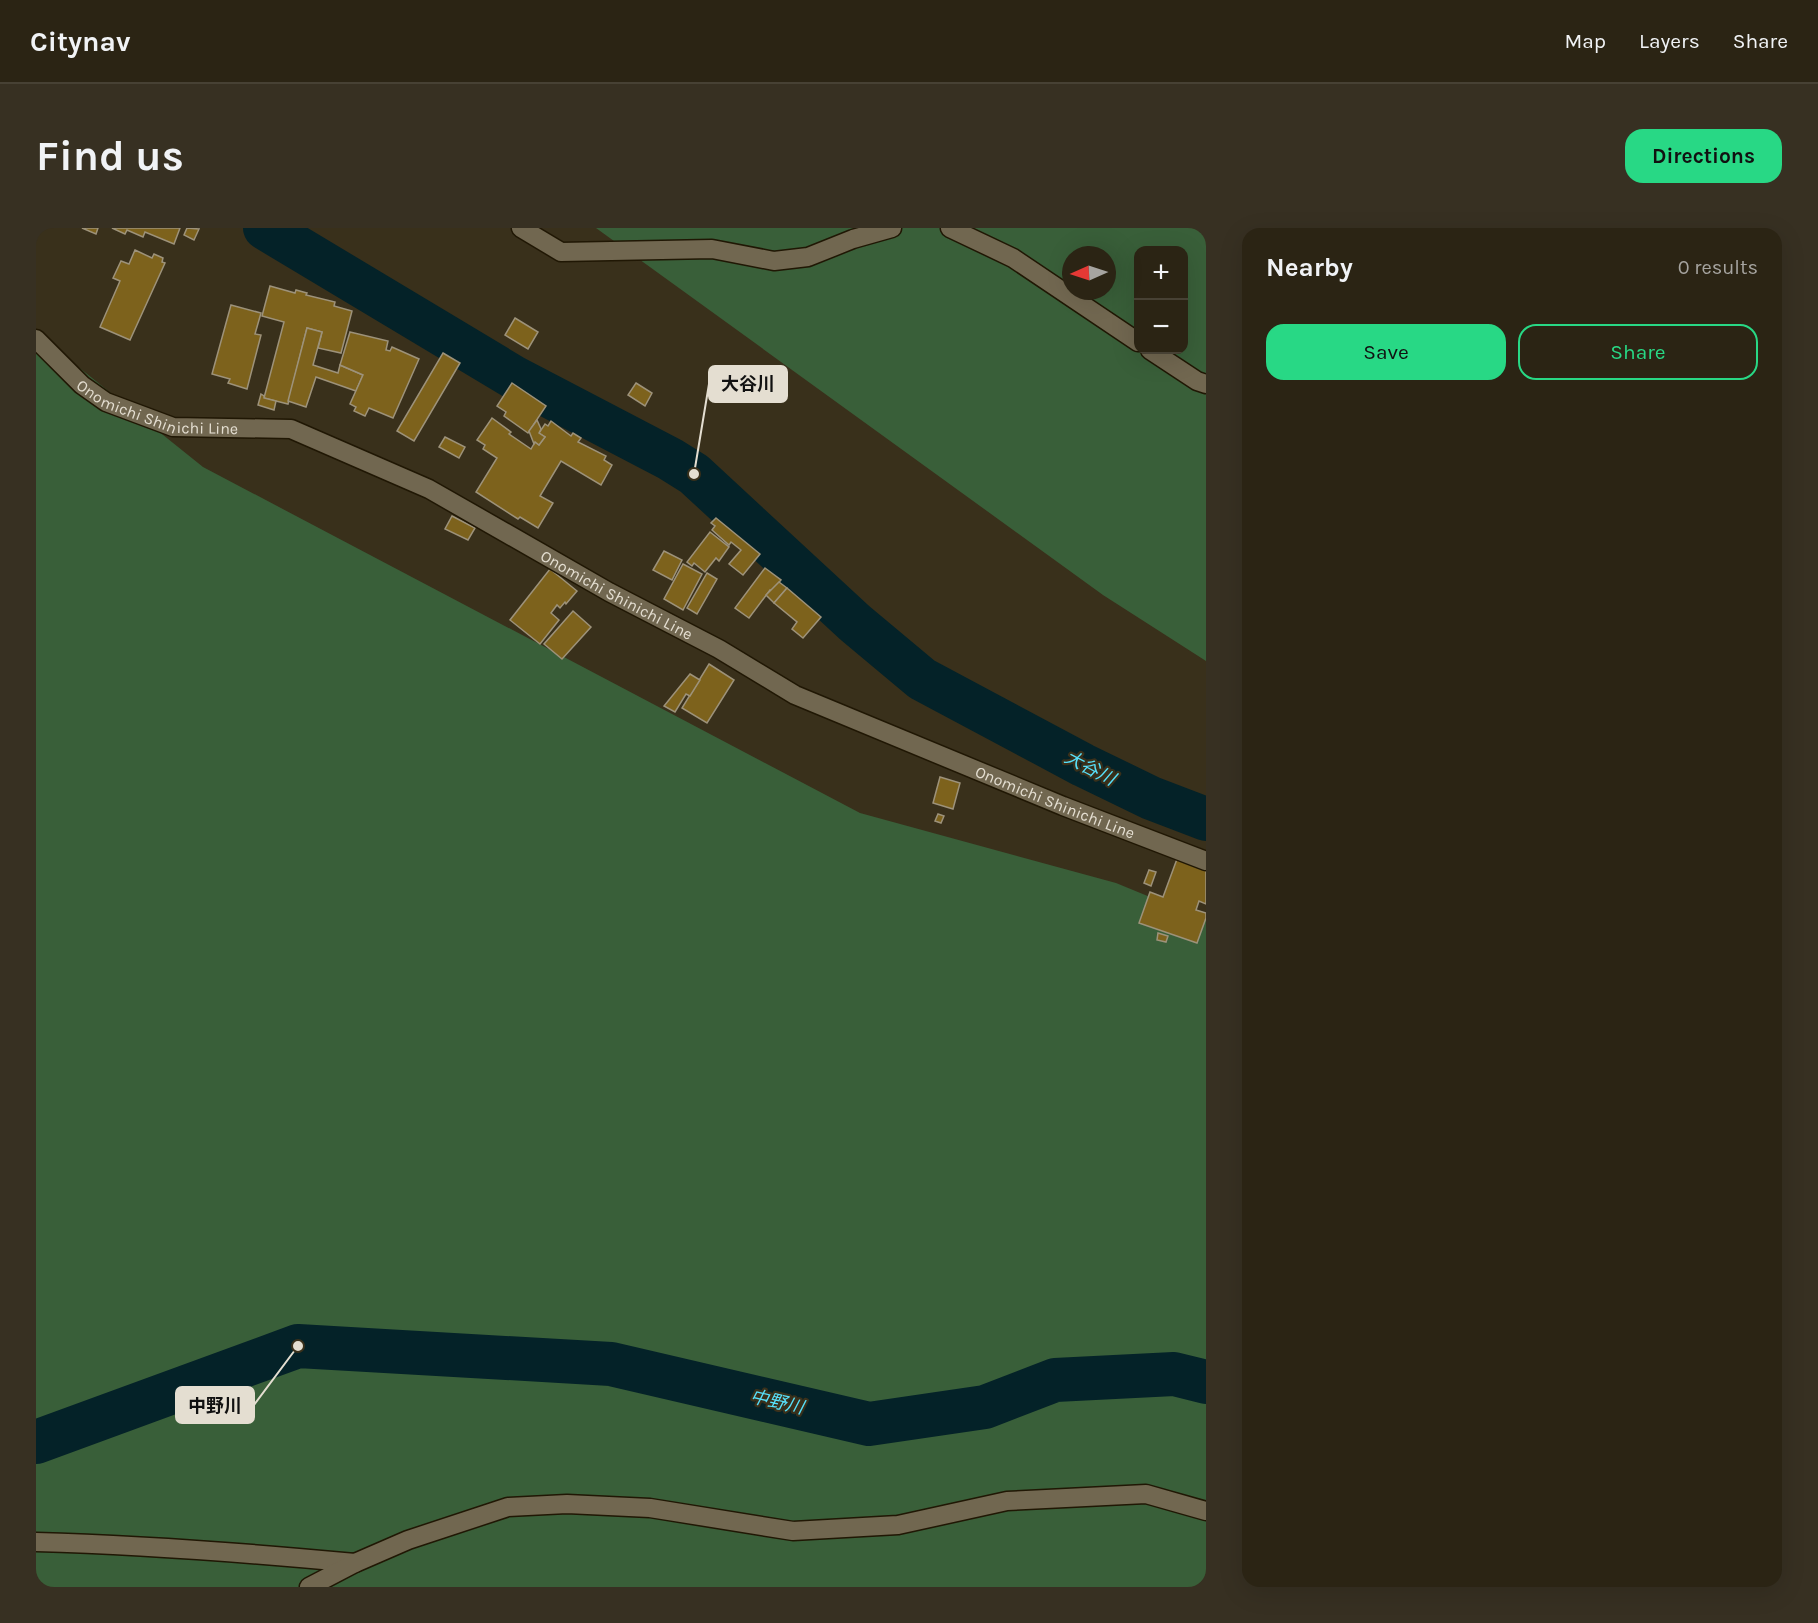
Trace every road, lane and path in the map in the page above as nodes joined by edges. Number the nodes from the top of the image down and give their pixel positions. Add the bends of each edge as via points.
1 (521, 228) edge
2 (892, 228) edge
3 (950, 228) edge
4 (36, 339) edge
5 (1134, 339) edge
6 (1156, 354) edge
7 (1206, 384) edge
8 (1206, 861) edge
9 (1206, 1511) edge
10 (36, 1542) edge
11 (355, 1563) junction
12 (309, 1587) edge

1 - 2 street via 561,252 712,249 774,261 808,257
3 - 5 street via 1012,258
4 - 8 street, Onomichi Shinichi Line via 82,385 106,402 172,427 291,429 429,489 795,695
6 - 7 street
9 - 11 street via 1146,1494 1007,1501 898,1525 793,1531 650,1508 567,1504 508,1507 408,1540
10 - 11 street via 247,1552
11 - 12 street

